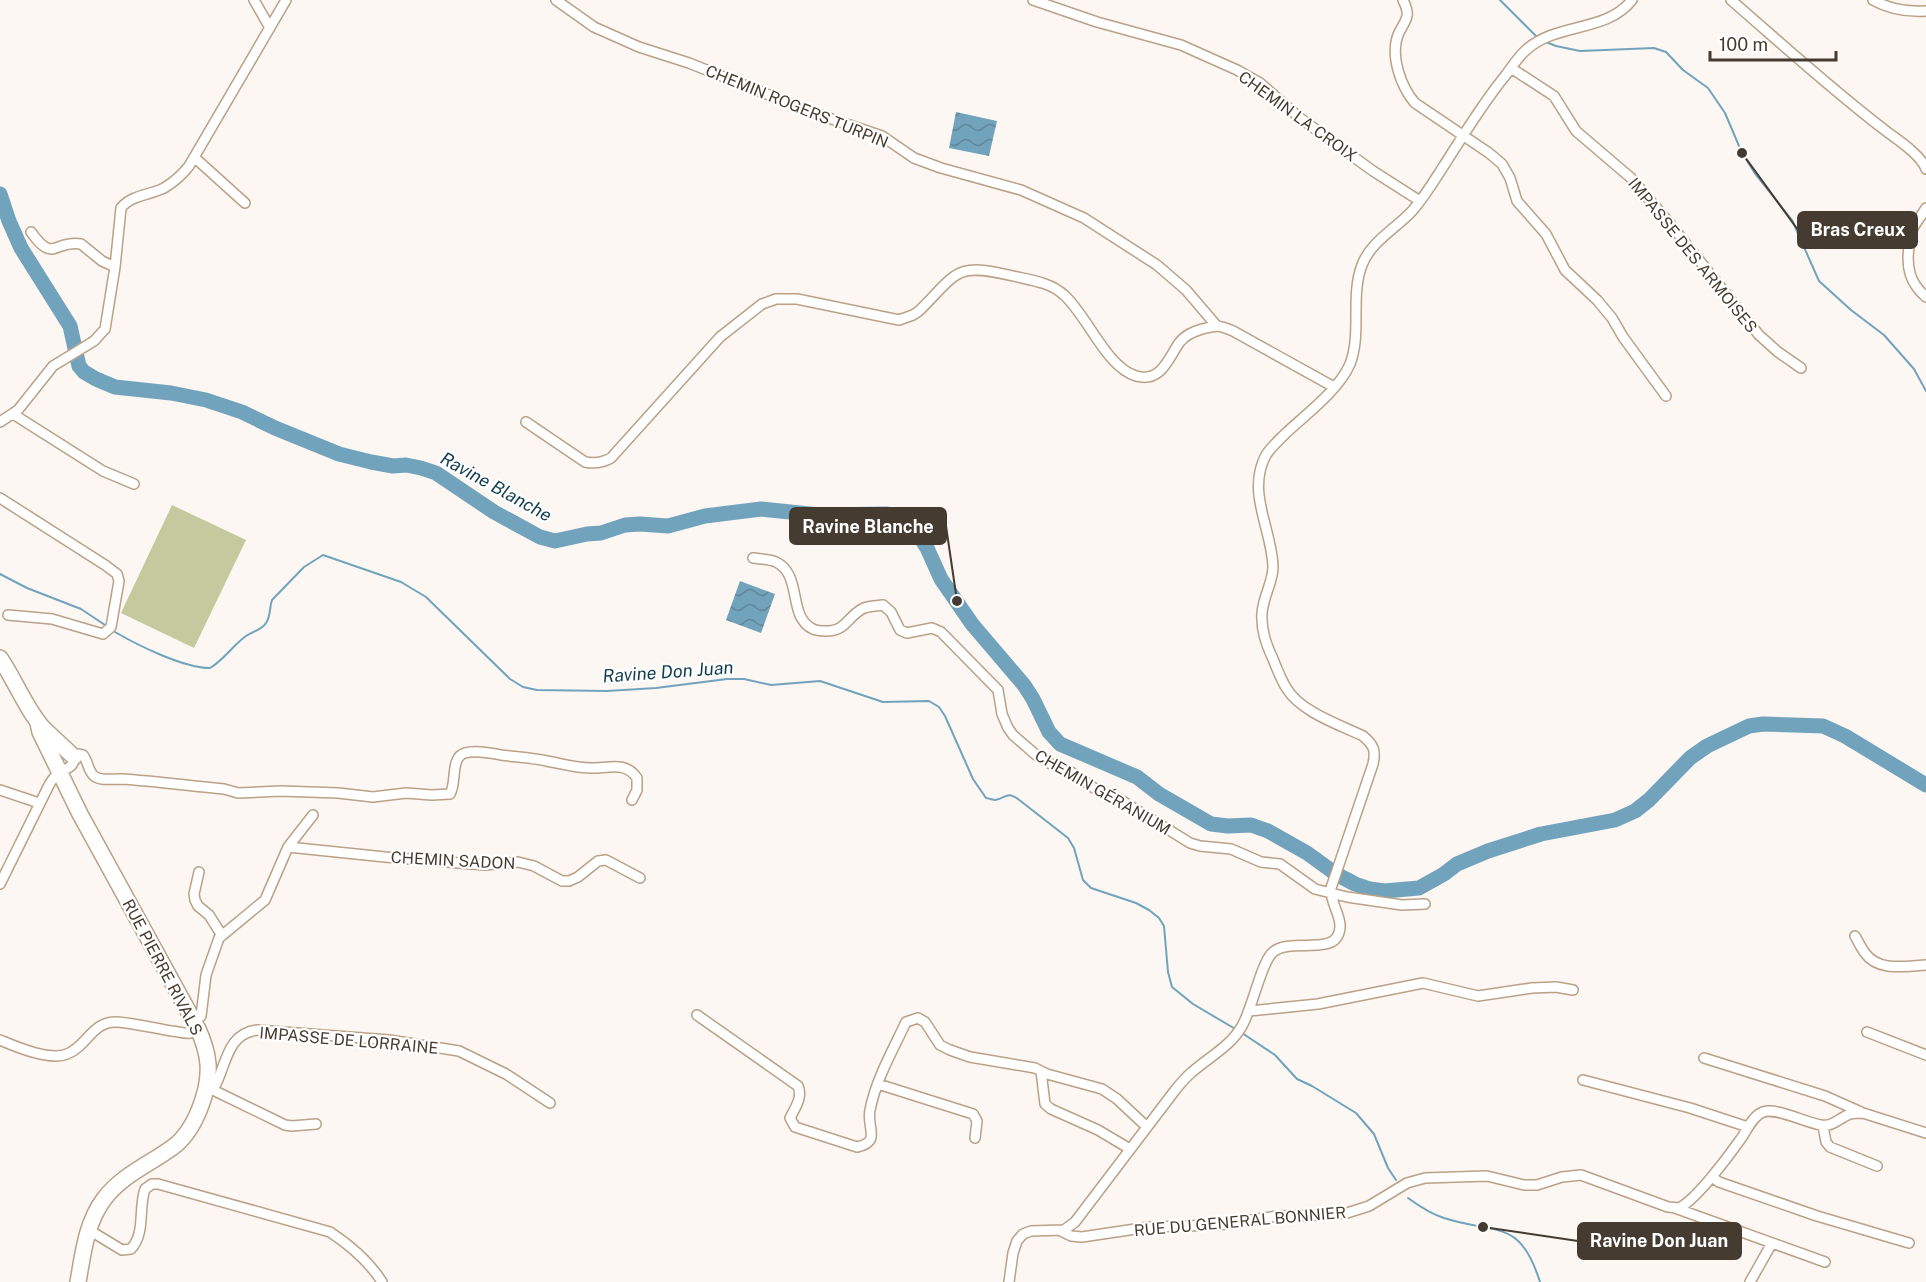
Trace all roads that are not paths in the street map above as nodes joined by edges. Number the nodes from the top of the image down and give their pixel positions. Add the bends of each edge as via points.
1 (254, 0) edge
2 (286, 0) edge
3 (556, 0) edge
4 (1033, 0) edge
5 (1404, 0) edge
6 (1632, 0) edge
7 (1731, 0) edge
8 (1873, 0) edge
9 (1926, 11) edge
10 (270, 28) junction
11 (1511, 68) junction
12 (1463, 137) junction
13 (194, 157) junction
14 (1926, 169) edge
15 (1420, 201) junction
16 (245, 203) dead end
17 (1926, 208) edge
18 (31, 232) dead end
19 (115, 267) junction
20 (1926, 297) edge
21 (1216, 325) junction
22 (1801, 368) dead end
23 (1334, 387) junction
24 (1666, 396) dead end
25 (12, 414) junction
26 (0, 422) edge
27 (526, 422) dead end
28 (134, 484) dead end
29 (0, 498) edge
30 (753, 558) dead end
31 (8, 615) dead end
32 (0, 658) edge
33 (67, 766) junction
34 (0, 790) edge
35 (632, 800) dead end
36 (39, 803) junction
37 (313, 815) dead end
38 (288, 847) junction
39 (199, 872) dead end
40 (640, 878) dead end
41 (0, 884) edge
42 (1330, 892) junction
43 (1425, 904) dead end
44 (221, 934) junction
45 (1855, 936) dead end
46 (1926, 965) edge
47 (1573, 990) dead end
48 (1249, 1011) junction
49 (697, 1015) dead end
50 (196, 1025) junction
51 (1867, 1032) dead end
52 (0, 1040) edge
53 (1926, 1055) edge
54 (1704, 1058) dead end
55 (1041, 1071) junction
56 (1583, 1080) dead end
57 (878, 1084) junction
58 (208, 1091) junction
59 (550, 1103) dead end
60 (1863, 1113) junction
61 (316, 1124) dead end
62 (1823, 1126) junction
63 (1147, 1127) junction
64 (1748, 1127) junction
65 (1926, 1133) edge
66 (975, 1138) dead end
67 (1130, 1149) junction
68 (1877, 1166) dead end
69 (1712, 1177) junction
70 (1675, 1208) junction
71 (89, 1230) junction
72 (1061, 1231) junction
73 (1772, 1243) junction
74 (1909, 1243) dead end
75 (1825, 1262) dead end
76 (78, 1282) edge
77 (382, 1282) edge
78 (1008, 1282) edge
79 (1750, 1282) edge

1 - 10 street
2 - 10 street
3 - 21 street, CHEMIN ROGERS TURPIN via 594,27 639,47 882,136 914,158 1021,190 1084,218 1157,265 1186,290
4 - 15 street, CHEMIN LA CROIX via 1181,45 1237,70
5 - 12 street via 1407,21 1396,48 1403,87 1415,103
6 - 11 street via 1609,19 1549,35 1528,48
7 - 14 street via 1853,106 1908,148
8 - 9 street via 1883,6
10 - 13 street
11 - 12 street
11 - 22 street, IMPASSE DES ARMOISES via 1554,96 1576,131 1631,178 1759,335
12 - 15 street
12 - 24 street via 1489,153 1507,171 1517,201 1546,234 1565,270 1612,318
13 - 16 street
13 - 19 street via 172,183 123,205 118,220
15 - 23 street via 1364,260 1357,287 1353,353
17 - 20 street via 1912,230 1908,256 1911,279
18 - 19 street via 44,248 81,244
19 - 25 street via 105,329 94,341 53,366
21 - 23 street
21 - 27 street via 1191,333 1180,342 1156,375 1136,376 1105,351 1073,304 1053,287 985,269 969,269 957,273 913,315 899,320 797,299 762,304 720,337 603,462 585,462
23 - 42 street via 1271,448 1262,465 1258,487 1273,568 1263,603 1265,641 1285,686 1308,709 1363,736 1376,751
25 - 26 street
25 - 28 street via 103,471
29 - 31 street via 105,565 117,574 119,581 111,627 103,634 52,619
30 - 42 street, CHEMIN GÉRANIUM via 777,562 786,570 804,624 815,630 837,631 863,609 883,605 900,630 907,633 932,628 941,632 998,690 1008,728 1036,755 1116,797 1190,843 1231,849 1261,862 1280,864 1315,889
32 - 33 main road, RUE PIERRE RIVALS via 41,726 40,732
33 - 35 street via 79,754 88,761 94,777 100,779 238,793 281,791 373,797 450,794 460,755 484,753 576,767 624,767 638,778
33 - 36 street
33 - 50 main road, RUE PIERRE RIVALS via 88,826
34 - 36 street
36 - 41 street
37 - 38 street
38 - 40 street, CHEMIN SADON via 485,865 518,862 562,881 578,877 598,861 606,860
38 - 44 street via 265,900
39 - 44 street via 195,900
42 - 43 street, CHEMIN GÉRANIUM via 1402,905
42 - 48 street via 1340,922 1336,938 1325,944 1277,948 1266,963
44 - 50 street via 206,975 201,1016
45 - 46 street via 1864,953 1882,965
47 - 48 street via 1532,988 1478,996 1423,983 1318,1004
48 - 63 street via 1232,1041 1191,1073
49 - 57 street via 798,1086 800,1097 790,1118 795,1126 857,1147 866,1145 871,1140 869,1112
50 - 52 street via 188,1033 106,1023 74,1050 60,1056
50 - 58 main road, RUE PIERRE RIVALS via 205,1044
51 - 53 street
54 - 60 street via 1825,1096
55 - 57 street via 950,1050 918,1018 906,1022
55 - 63 street via 1102,1089
55 - 67 street via 1045,1104
56 - 64 street
57 - 66 street via 972,1114 977,1121
58 - 59 street, IMPASSE DE LORRAINE via 223,1071 238,1037 257,1030 389,1040 459,1051 506,1074
58 - 61 street via 285,1125
58 - 71 main road, RUE PIERRE RIVALS via 184,1137 115,1186 95,1212
60 - 62 street via 1853,1113
60 - 65 street
62 - 64 street via 1766,1111
62 - 68 street via 1830,1147
63 - 67 street
64 - 69 street
67 - 72 street via 1075,1222
69 - 70 street via 1683,1207
69 - 74 street via 1816,1216
70 - 72 street, RUE DU GENERAL BONNIER via 1581,1175 1537,1185 1487,1176 1420,1179 1347,1213 1149,1227 1082,1237
70 - 73 street, RUE DU GENERAL BONNIER
71 - 76 main road, RUE PIERRE RIVALS
71 - 77 street via 122,1250 131,1249 140,1231 145,1189 158,1184 330,1232 352,1247
72 - 78 street, RUE DU GENERAL BONNIER via 1023,1234 1017,1241
73 - 75 street, RUE DU GENERAL BONNIER
73 - 79 street

